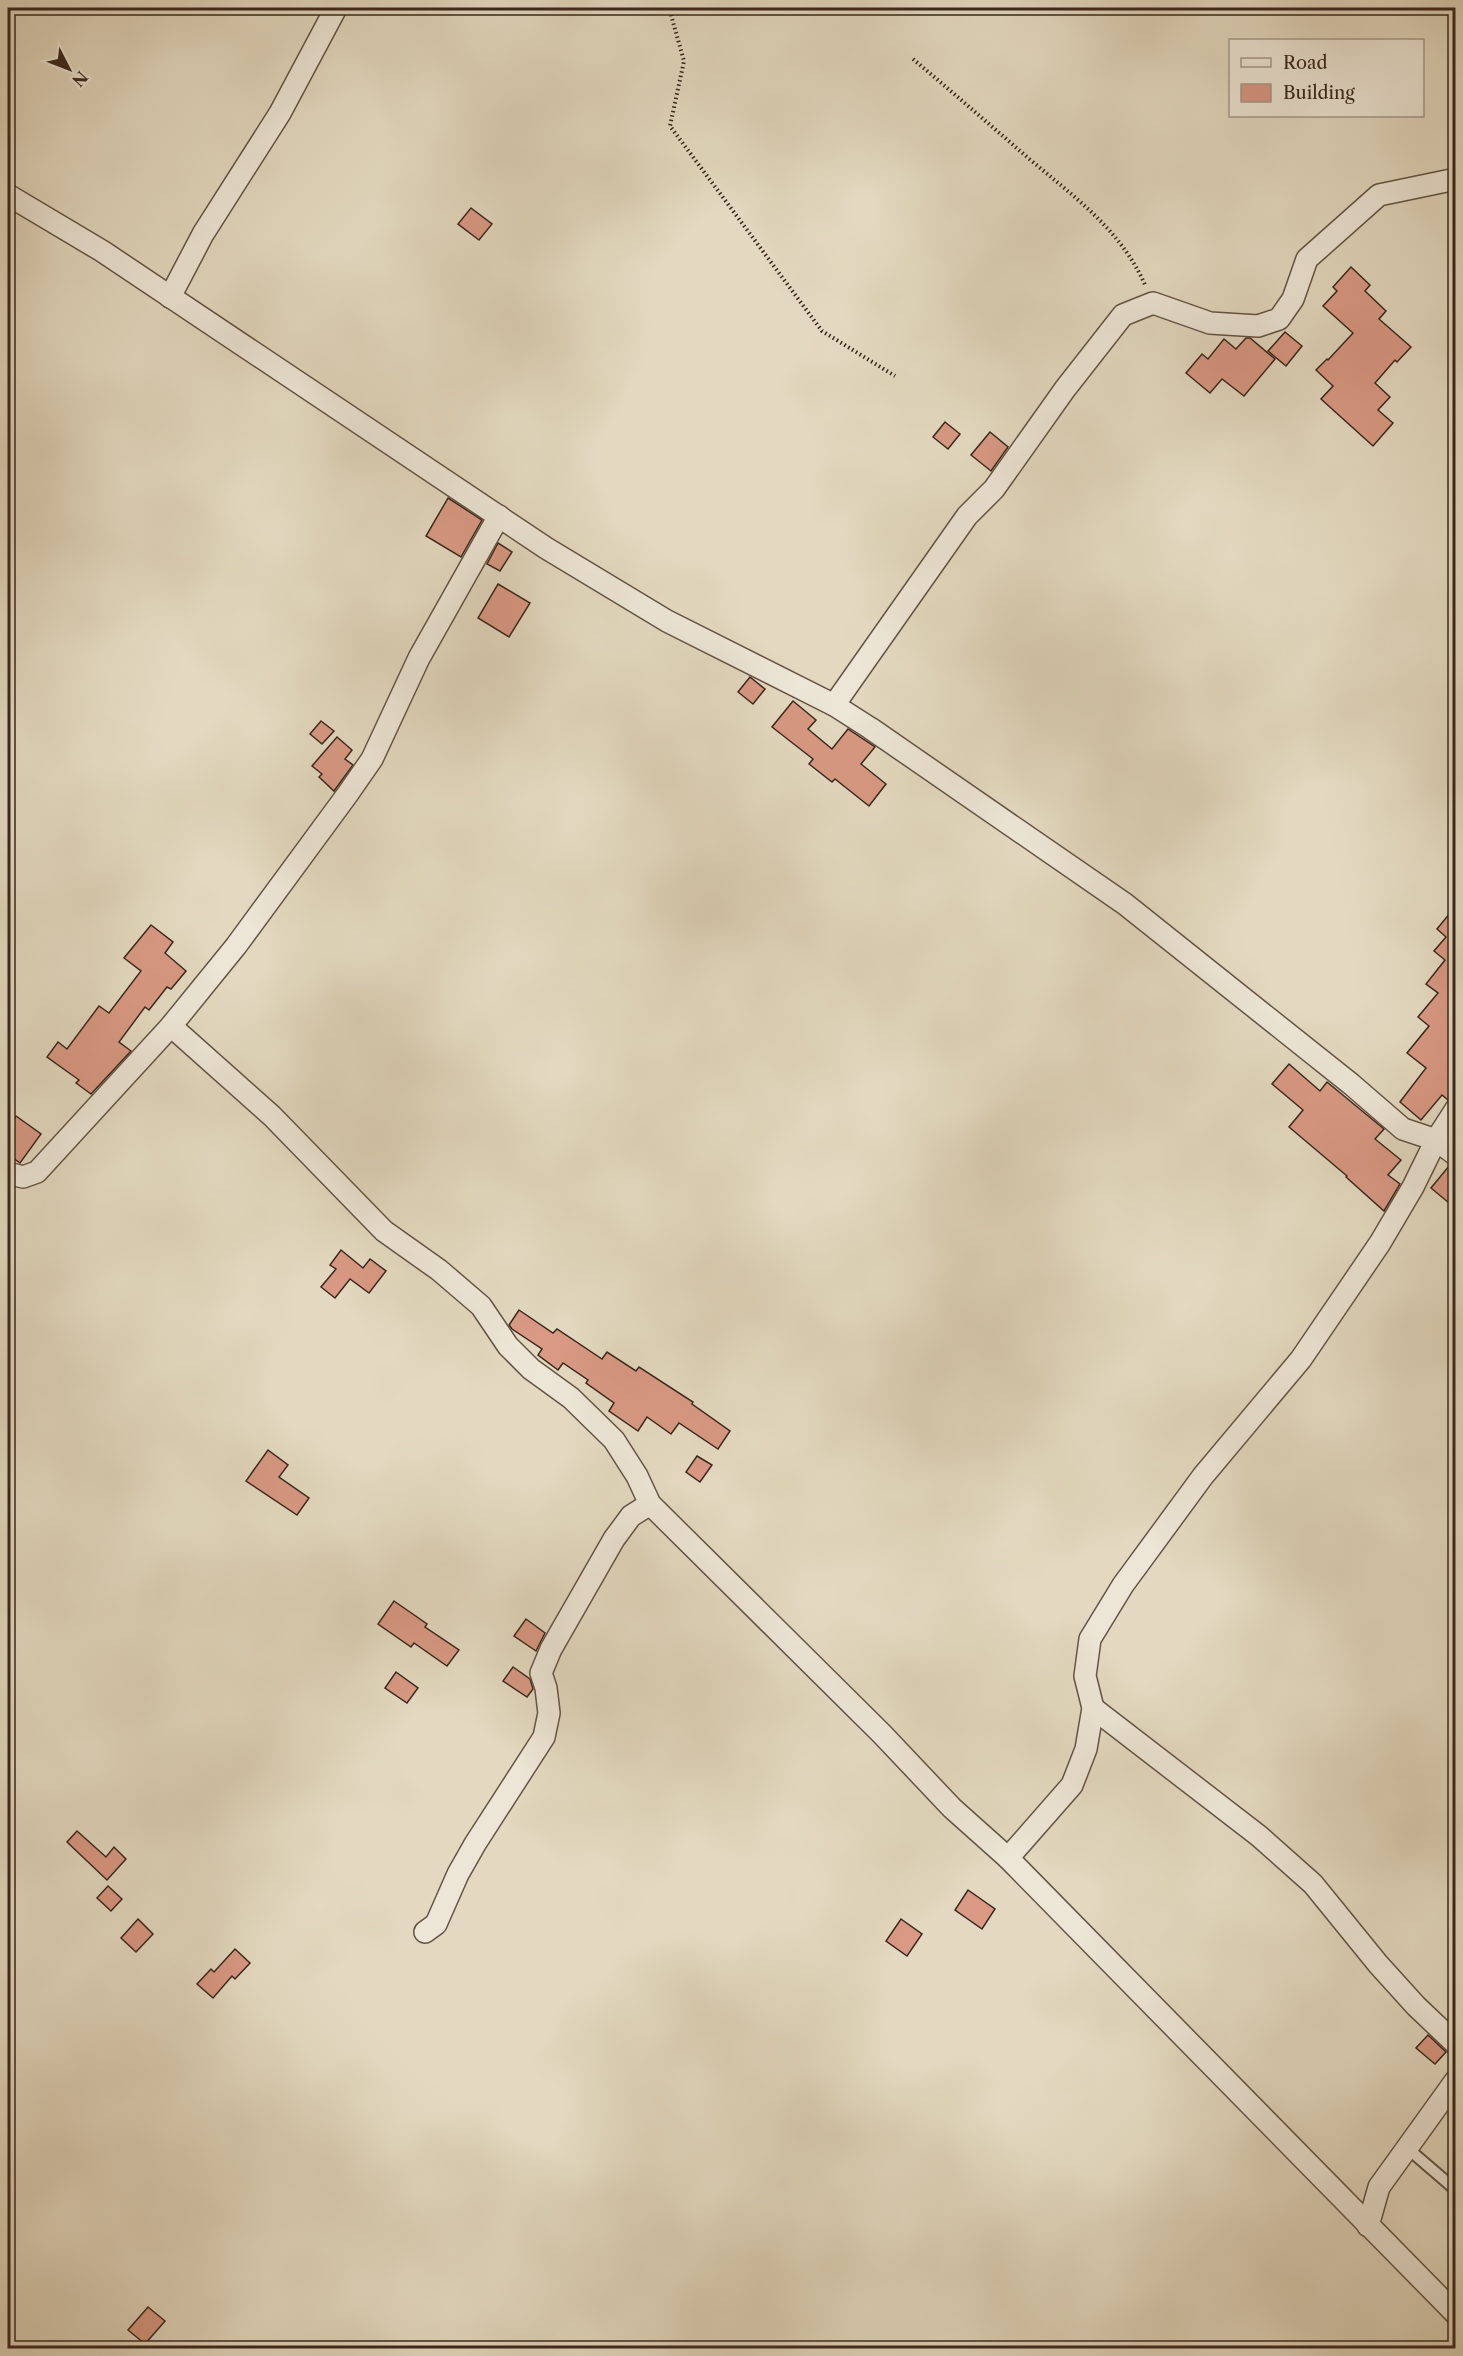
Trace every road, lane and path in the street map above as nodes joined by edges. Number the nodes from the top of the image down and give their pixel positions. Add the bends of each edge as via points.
1 (336, 8) edge
2 (664, 8) edge
3 (913, 59) dead end
4 (1455, 179) edge
5 (8, 195) edge
6 (170, 297) junction
7 (1153, 303) junction
8 (895, 376) dead end
9 (499, 516) junction
10 (834, 705) junction
11 (171, 1026) junction
12 (1455, 1109) edge
13 (1436, 1140) junction
14 (1455, 1155) edge
15 (8, 1173) edge
16 (650, 1504) junction
17 (1093, 1708) junction
18 (1008, 1858) junction
19 (425, 1932) dead end
20 (1455, 2044) edge
21 (1455, 2080) edge
22 (1406, 2147) junction
23 (1455, 2190) edge
24 (1368, 2226) junction
25 (1455, 2314) edge

1 - 6 street via 280,112 203,234
2 - 8 path via 671,15 684,61 670,126 822,331
3 - 7 path via 1089,210 1124,245
4 - 7 street via 1378,195 1307,259 1293,299 1279,319 1258,326 1210,323
5 - 6 street
6 - 9 street
7 - 10 street via 1123,315 994,489 967,516
9 - 10 street via 667,621
9 - 11 street via 419,658 372,759 236,946
10 - 13 street via 1125,904 1403,1129
11 - 15 street via 37,1172 23,1177
11 - 16 street via 272,1116 384,1231 481,1306 508,1346 614,1440
12 - 13 street
13 - 14 street
13 - 17 street via 1380,1243 1301,1359 1203,1476 1090,1639 1085,1676
16 - 18 street via 952,1808
16 - 19 street via 631,1516 614,1539 552,1649 541,1673 549,1713 544,1737 475,1844 436,1924
17 - 18 street via 1086,1749 1072,1785
17 - 20 street via 1259,1836 1312,1884 1378,1964
18 - 24 street
21 - 22 street
22 - 23 lane
22 - 24 street via 1379,2187
24 - 25 street

